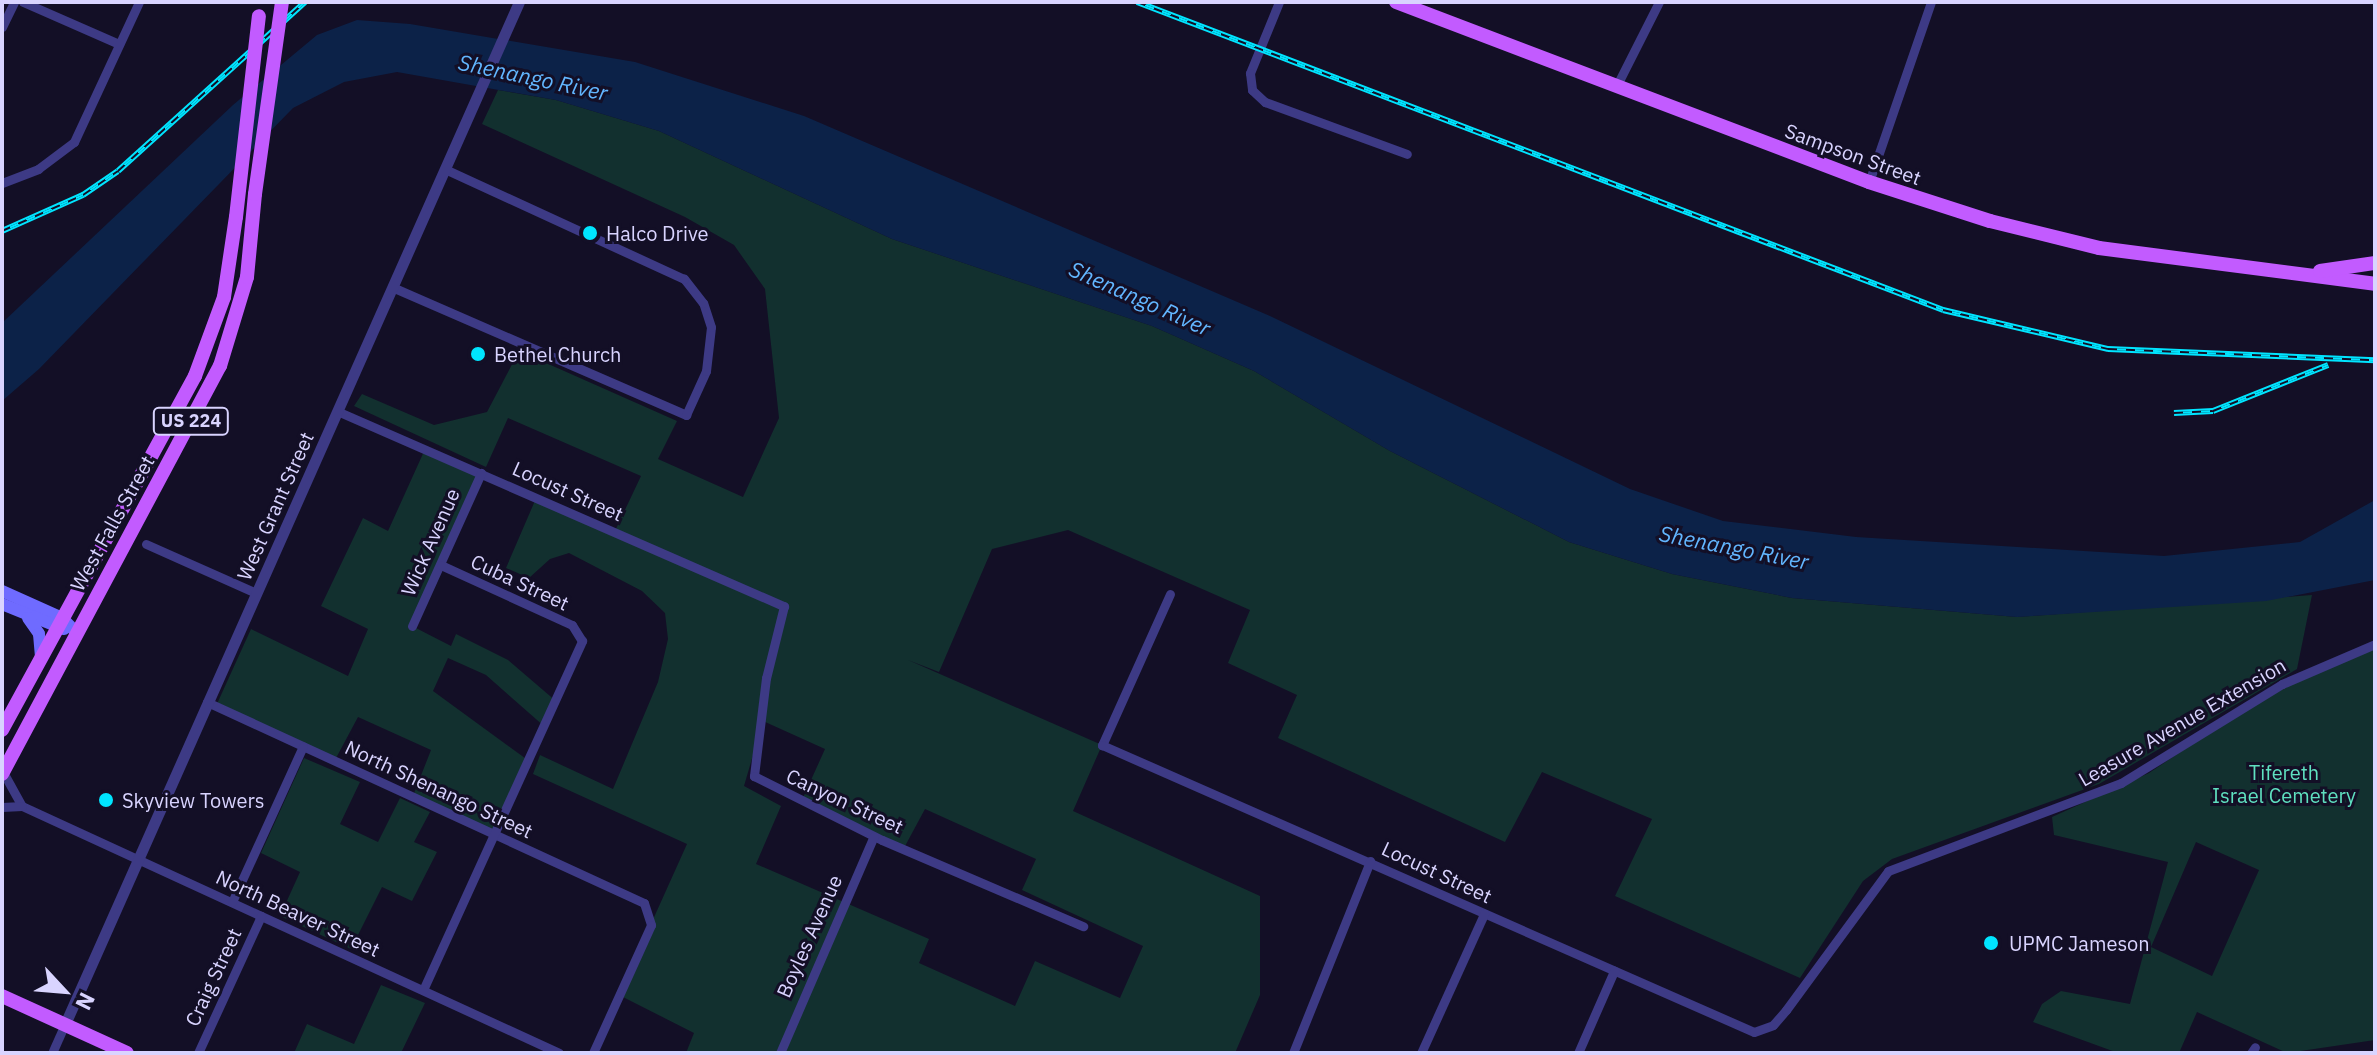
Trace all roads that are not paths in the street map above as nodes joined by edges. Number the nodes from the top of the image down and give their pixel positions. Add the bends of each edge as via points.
1 (14, 2) edge
2 (23, 2) edge
3 (139, 2) edge
4 (282, 2) edge
5 (519, 2) edge
6 (1279, 2) edge
7 (1396, 2) edge
8 (1659, 2) edge
9 (1931, 2) edge
10 (261, 9) edge
11 (2, 27) edge
12 (119, 44) junction
13 (1616, 87) junction
14 (1407, 154) dead end
15 (445, 169) junction
16 (1869, 182) junction
17 (2, 183) edge
18 (2375, 263) edge
19 (2316, 272) junction
20 (2375, 284) edge
21 (392, 287) junction
22 (337, 411) junction
23 (481, 473) junction
24 (146, 544) dead end
25 (441, 565) junction
26 (2, 591) edge
27 (256, 593) junction
28 (1170, 594) dead end
29 (2, 604) edge
30 (784, 606) joint
31 (26, 615) junction
32 (59, 623) junction
33 (412, 626) dead end
34 (75, 631) junction
35 (2375, 644) edge
36 (41, 656) junction
37 (207, 702) junction
38 (2, 730) edge
39 (303, 746) junction
40 (2, 773) edge
41 (22, 806) junction
42 (2, 807) edge
43 (494, 834) junction
44 (874, 836) junction
45 (138, 859) junction
46 (1370, 861) junction
47 (232, 902) junction
48 (1484, 914) junction
49 (261, 916) junction
50 (1083, 926) dead end
51 (1614, 971) junction
52 (423, 990) junction
53 (2, 996) edge
54 (65, 1024) junction
55 (1757, 1031) joint
56 (52, 1053) edge
57 (127, 1053) edge
58 (198, 1053) edge
59 (559, 1053) edge
60 (593, 1053) edge
61 (780, 1053) edge
62 (1293, 1053) edge
63 (1421, 1053) edge
64 (1578, 1053) edge

1 - 11 street
2 - 12 street
3 - 12 street
4 - 34 main road, West Falls Street / US 224, bridge via 247,277 220,366
5 - 15 street, West Grant Street
6 - 14 street via 1250,73 1252,90 1265,102
7 - 13 main road, Sampson Street
8 - 13 street
9 - 16 street
10 - 32 main road, West Falls Street / US 224, bridge via 224,297 208,348
12 - 17 street via 74,142 38,169
13 - 16 main road, Sampson Street
15 - 21 street, West Grant Street
15 - 21 street via 684,279 703,303 712,342 706,371 686,415
16 - 19 main road, Sampson Street via 1990,221 2099,248
18 - 19 main road, Sampson Street
19 - 20 main road, Sampson Street
21 - 22 street, West Grant Street
22 - 23 street, Locust Street
22 - 27 street, West Grant Street
23 - 25 street, Wick Avenue
23 - 30 street, Locust Street
24 - 27 street
25 - 33 street, Wick Avenue
25 - 43 street, Cuba Street via 572,625 580,635 581,649
26 - 32 main road
27 - 37 street, West Grant Street
28 - 46 street, Locust Street via 1102,745
29 - 31 main road
30 - 44 street, Canyon Street via 752,770 757,779
31 - 32 main road
31 - 36 main road via 39,634
32 - 34 main road
32 - 36 main road, West Falls Street / US 224
34 - 40 main road, West Falls Street / US 224
35 - 55 street, Leasure Avenue Extension via 2282,684 2121,783 1888,871 1786,1010 1773,1025
36 - 38 main road, West Falls Street / US 224
37 - 39 street, North Shenango Street
37 - 45 street, West Grant Street
39 - 43 street, North Shenango Street
39 - 47 street
40 - 41 street
41 - 42 street, North Beaver Street
41 - 45 street, North Beaver Street
43 - 52 street
43 - 60 street, North Shenango Street via 644,903 651,913 651,925
44 - 50 street, Canyon Street
44 - 61 street, Boyles Avenue
45 - 47 street, North Beaver Street
45 - 54 street, West Grant Street
46 - 48 street, Locust Street
46 - 62 street
47 - 49 street, North Beaver Street
48 - 51 street, Locust Street
48 - 63 street
49 - 52 street, North Beaver Street
49 - 58 street, Craig Street
51 - 55 street, Locust Street
51 - 64 street
52 - 59 street, North Beaver Street
53 - 54 main road
54 - 56 street
54 - 57 main road

